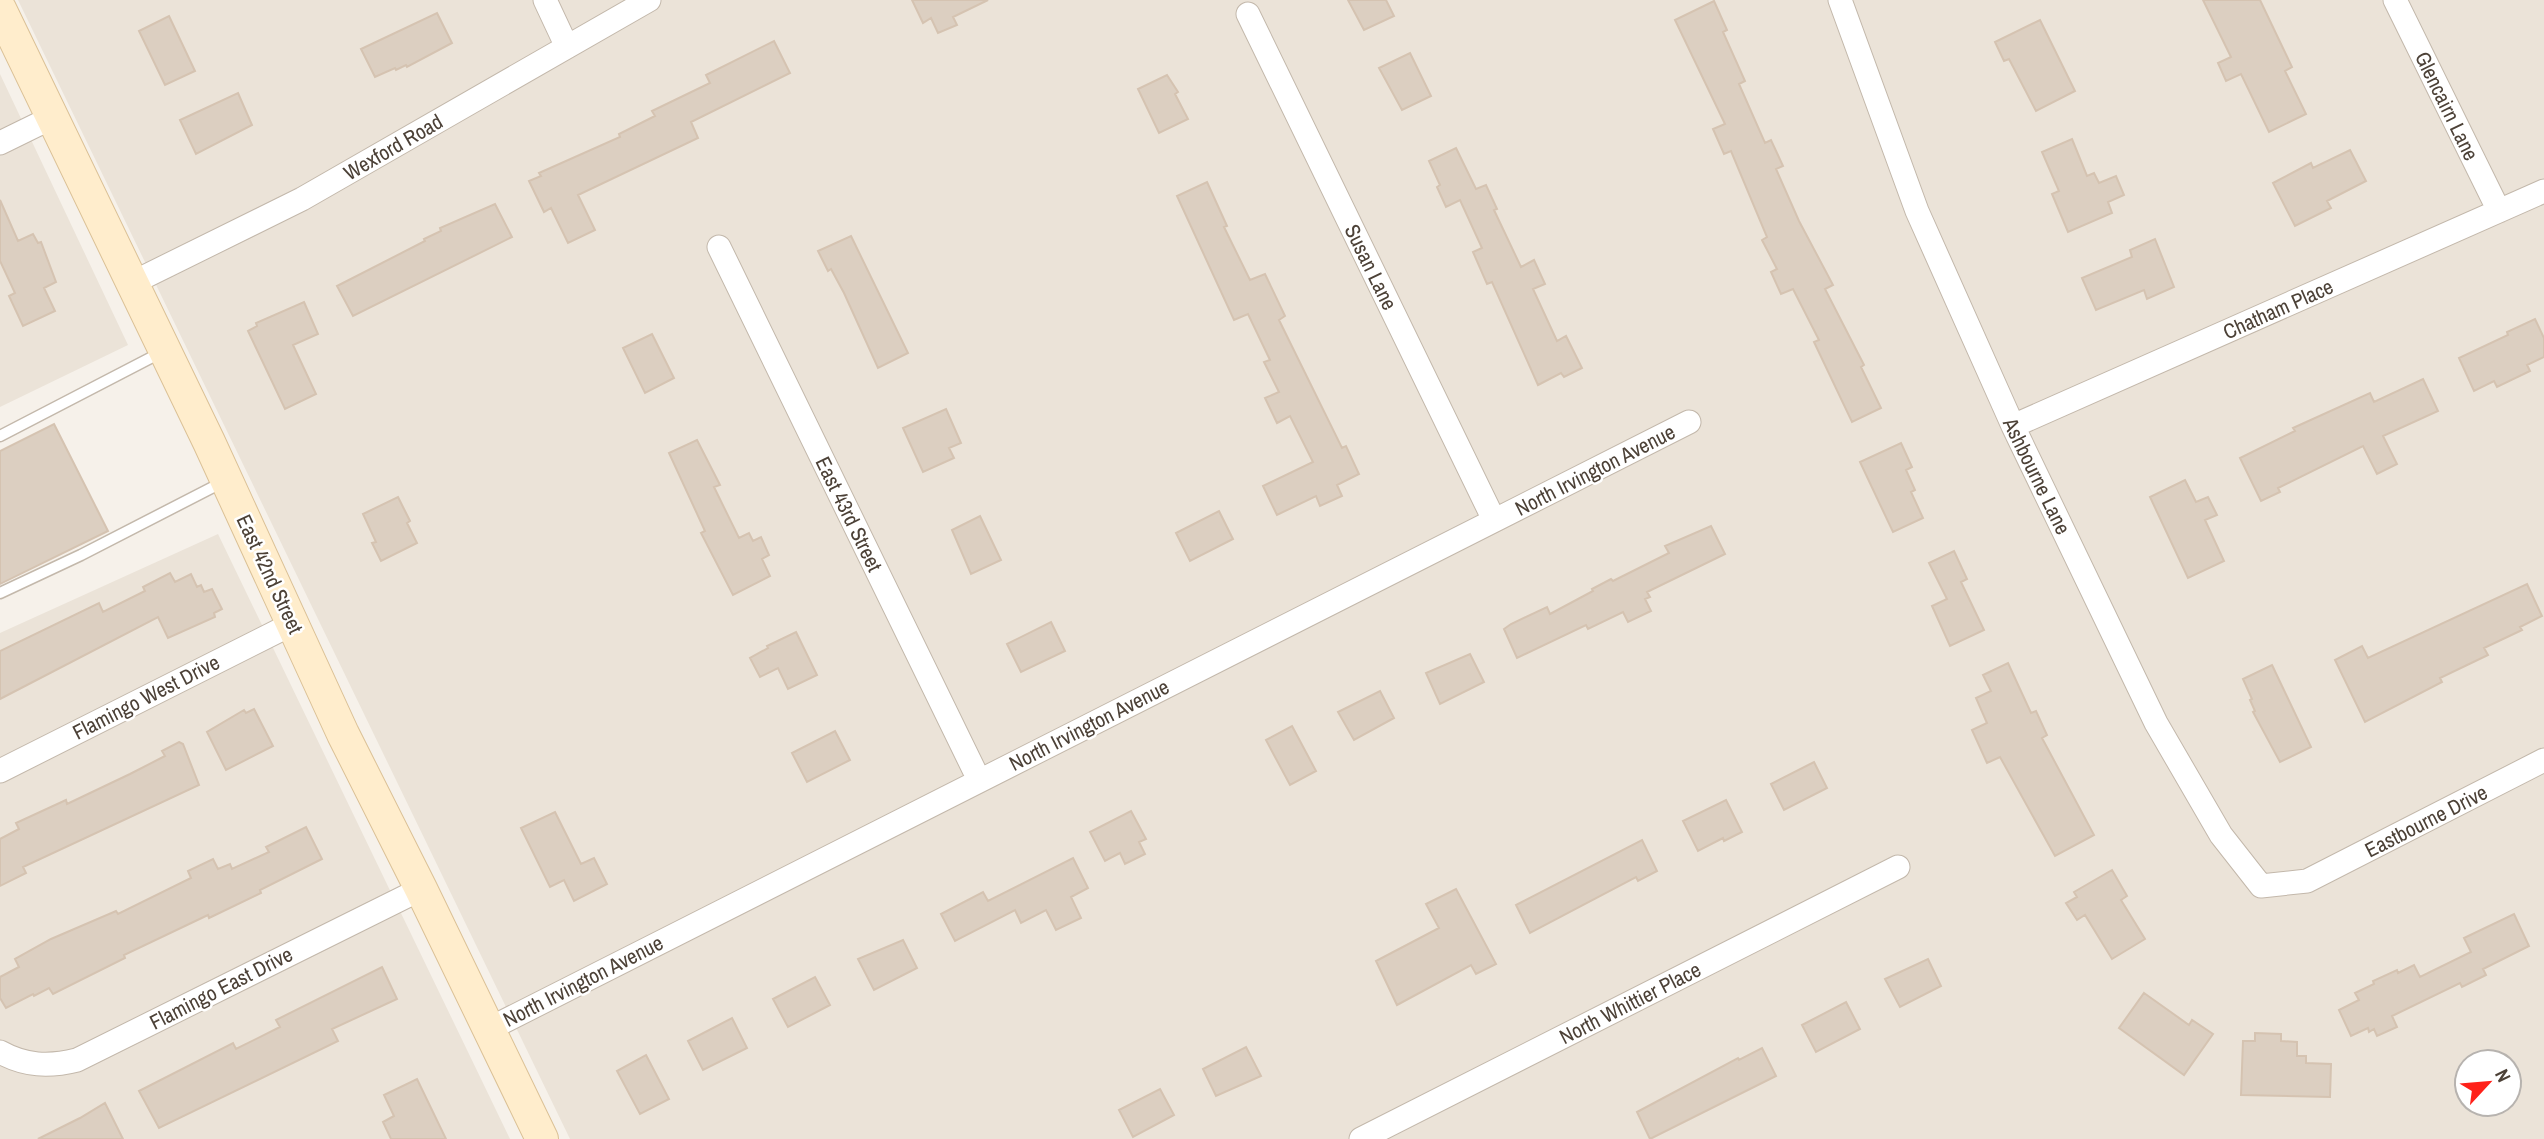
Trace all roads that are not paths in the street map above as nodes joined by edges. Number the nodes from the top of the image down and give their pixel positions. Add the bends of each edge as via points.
1 (545, 0) edge
2 (649, 0) edge
3 (1840, 0) edge
4 (2395, 0) edge
5 (0, 9) edge
6 (1248, 15) dead end
7 (567, 47) junction
8 (53, 117) junction
9 (0, 143) edge
10 (2544, 191) edge
11 (2499, 211) junction
12 (719, 247) dead end
13 (132, 283) junction
14 (164, 350) junction
15 (1689, 422) dead end
16 (2013, 426) junction
17 (0, 436) edge
18 (226, 480) junction
19 (1494, 520) junction
20 (0, 593) edge
21 (292, 624) junction
22 (2544, 760) edge
23 (0, 771) edge
24 (979, 780) junction
25 (1898, 867) dead end
26 (2307, 881) joint
27 (421, 888) junction
28 (489, 1029) junction
29 (8, 1056) edge
30 (542, 1139) edge
31 (1361, 1139) edge

1 - 7 street
2 - 7 street, Wexford Road
3 - 16 street, Ashbourne Lane via 1917,211
4 - 11 street, Glencairn Lane
5 - 8 street, East 42nd Street
6 - 19 street, Susan Lane
7 - 13 street, Wexford Road via 302,199
8 - 9 street
8 - 13 street, East 42nd Street
10 - 11 street, Chatham Place
11 - 16 street, Chatham Place
12 - 24 street, East 43rd Street
13 - 14 street, East 42nd Street
14 - 17 lane
14 - 18 street, East 42nd Street
15 - 19 street, North Irvington Avenue
16 - 26 street, Ashbourne Lane via 2156,723 2221,835 2261,886
18 - 20 lane
18 - 21 street, East 42nd Street
19 - 24 street, North Irvington Avenue
21 - 23 street, Flamingo West Drive
21 - 27 street, East 42nd Street
22 - 26 street, Eastbourne Drive
24 - 28 street, North Irvington Avenue
25 - 31 street, North Whittier Place
27 - 28 street, East 42nd Street
27 - 29 street, Flamingo East Drive via 77,1060 39,1065
28 - 30 street, East 42nd Street

